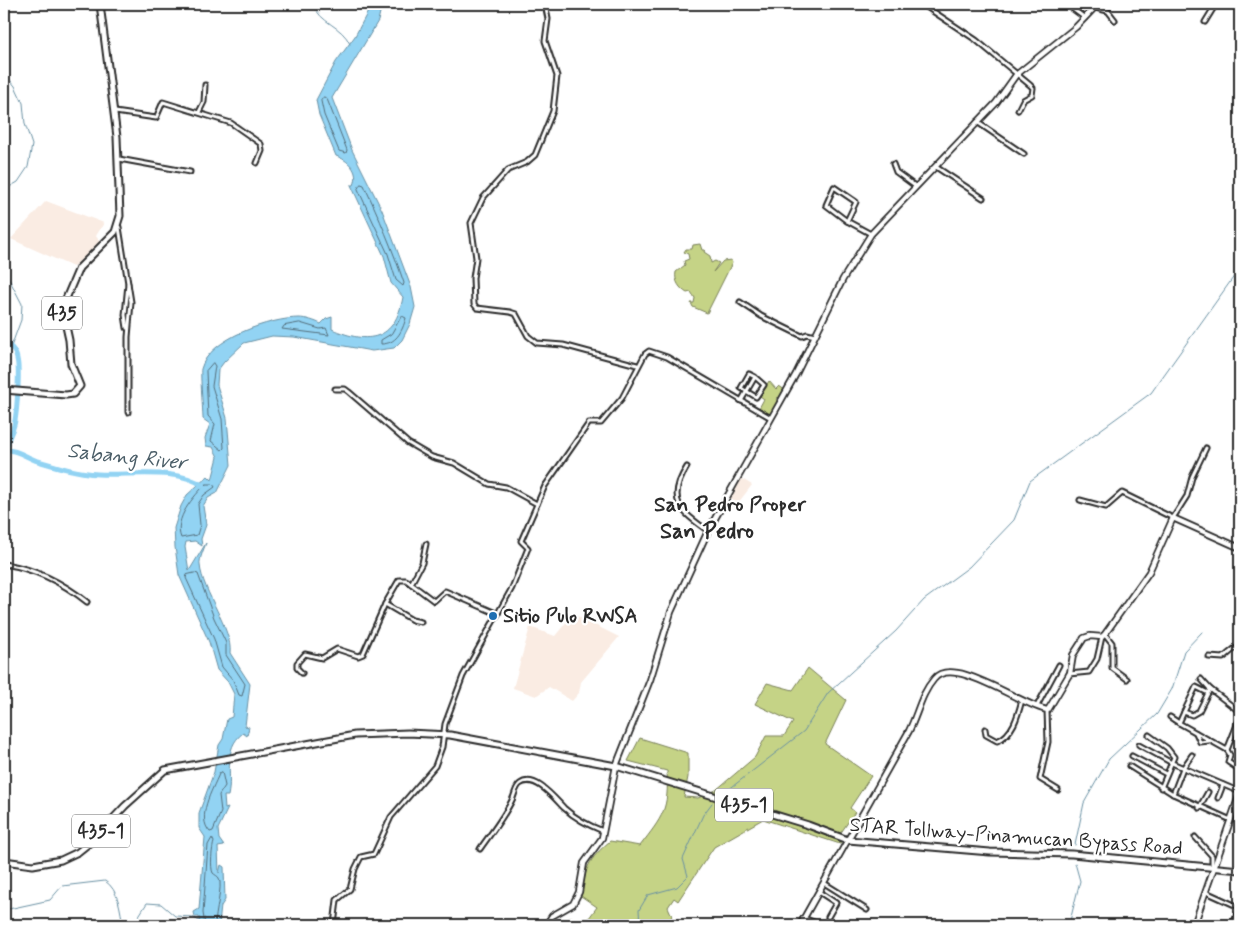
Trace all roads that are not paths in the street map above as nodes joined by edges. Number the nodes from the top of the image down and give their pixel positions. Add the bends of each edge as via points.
1 (100, 4) edge
2 (545, 4) edge
3 (922, 4) edge
4 (1066, 4) edge
5 (1098, 4) edge
6 (1216, 4) edge
7 (1095, 8) junction
8 (1086, 19) junction
9 (1115, 20) dead end
10 (1204, 22) dead end
11 (1019, 73) junction
12 (205, 85) dead end
13 (1018, 110) dead end
14 (114, 112) junction
15 (199, 112) junction
16 (977, 122) junction
17 (1024, 154) dead end
18 (119, 159) junction
19 (257, 163) dead end
20 (893, 164) dead end
21 (936, 166) junction
22 (190, 172) dead end
23 (915, 186) junction
24 (984, 198) dead end
25 (847, 221) junction
26 (119, 227) junction
27 (871, 234) junction
28 (740, 302) dead end
29 (815, 336) junction
30 (637, 365) junction
31 (755, 377) junction
32 (5, 390) edge
33 (335, 390) dead end
34 (747, 391) junction
35 (741, 401) junction
36 (128, 412) dead end
37 (771, 418) junction
38 (1206, 448) dead end
39 (687, 467) dead end
40 (1080, 500) dead end
41 (537, 504) junction
42 (1173, 518) junction
43 (708, 531) junction
44 (426, 544) dead end
45 (1240, 548) edge
46 (4, 564) edge
47 (411, 584) junction
48 (87, 602) dead end
49 (385, 604) junction
50 (498, 614) junction
51 (421, 622) dead end
52 (1104, 636) junction
53 (1240, 648) edge
54 (1209, 657) dead end
55 (1059, 665) dead end
56 (302, 673) dead end
57 (1069, 674) junction
58 (1127, 679) dead end
59 (1201, 679) dead end
60 (1209, 690) junction
61 (1022, 700) junction
62 (1036, 706) junction
63 (1047, 710) junction
64 (1184, 712) junction
65 (1240, 712) edge
66 (1240, 717) edge
67 (1170, 718) dead end
68 (1179, 723) junction
69 (985, 729) dead end
70 (444, 735) junction
71 (1149, 735) dead end
72 (1139, 746) dead end
73 (1227, 750) junction
74 (1132, 756) dead end
75 (1192, 756) dead end
76 (1172, 763) junction
77 (616, 766) junction
78 (1129, 766) dead end
79 (1183, 768) junction
80 (1240, 770) edge
81 (1166, 774) junction
82 (1223, 785) junction
83 (1161, 788) junction
84 (1058, 790) dead end
85 (1208, 792) dead end
86 (1240, 792) edge
87 (1173, 794) junction
88 (1218, 798) dead end
89 (1200, 808) junction
90 (1234, 811) junction
91 (1240, 813) edge
92 (1231, 820) junction
93 (604, 831) junction
94 (1194, 837) dead end
95 (848, 840) junction
96 (480, 849) dead end
97 (4, 861) edge
98 (1214, 866) junction
99 (1240, 870) edge
100 (824, 883) junction
101 (819, 892) junction
102 (1206, 892) junction
103 (867, 910) dead end
104 (803, 917) junction
105 (828, 917) dead end
106 (334, 925) edge
107 (546, 925) edge
108 (800, 925) edge
109 (822, 925) edge
110 (1194, 925) edge
111 (1240, 925) edge

1 - 14 main road
2 - 30 street via 548,19 545,41 557,76 553,111 535,155 503,176 483,198 471,223 476,258 474,304 477,308 516,314 528,336 537,344 563,345
3 - 11 street
4 - 8 street
5 - 7 street
6 - 10 street
7 - 8 street
7 - 9 street via 1108,11
8 - 11 street
11 - 13 street via 1033,91 1021,101
11 - 16 street
12 - 15 street via 204,102
14 - 15 street via 156,118 163,102
14 - 18 main road
15 - 19 street via 235,126 259,142 263,146
16 - 17 street
16 - 21 street
18 - 22 street
18 - 26 main road
20 - 23 street via 896,172
21 - 23 street
21 - 24 street
23 - 27 street
25 - 25 street via 826,205 834,187 856,202
25 - 27 street
26 - 32 main road, 435 via 81,264 63,302 62,315 70,340 71,364 80,386 78,390 66,395
26 - 36 street via 131,302
27 - 29 street
28 - 29 street via 802,336
29 - 37 street
30 - 35 street via 645,354 654,351
30 - 41 street via 618,403 601,423 589,423
31 - 34 street
31 - 34 street via 749,374 740,387
31 - 34 street via 764,385 758,397
33 - 41 street via 349,392 408,443 454,463 483,482 506,487
34 - 35 street
35 - 37 street
37 - 43 street
38 - 42 street via 1187,496
39 - 43 street via 675,490 676,495 685,514
40 - 42 street via 1106,507 1122,493
41 - 50 street via 521,541 528,550
42 - 45 street
42 - 52 street via 1149,572
43 - 77 street via 671,612 650,680
44 - 47 street via 422,563
46 - 48 street via 60,582
47 - 49 street via 399,580
47 - 50 street via 434,600 445,591
49 - 51 street
49 - 56 street via 363,654 358,656 337,649 322,658 305,654 297,663
50 - 70 street via 462,676
52 - 57 street via 1084,638 1073,655
52 - 57 street via 1098,659 1090,672
52 - 58 street via 1112,643 1112,668
53 - 54 street via 1223,658
55 - 62 street
57 - 63 street
59 - 60 street
60 - 64 street via 1197,713
60 - 64 street via 1196,688
60 - 65 street
61 - 62 street
61 - 69 street via 1015,722 1003,738 997,741 988,737
61 - 95 street via 955,672 938,674 922,697 915,720
62 - 63 street
63 - 84 street via 1048,742 1040,779
64 - 68 street
66 - 73 street
67 - 68 street
68 - 73 street
70 - 77 main road, STAR Tollway-Pinamucan Bypass Road / 435-1
70 - 97 main road, STAR Tollway-Pinamucan Bypass Road / 435-1 via 355,735 166,770 78,852 61,860 33,865
70 - 106 street via 435,766 392,814 374,854 361,857 350,889 337,900
71 - 76 street via 1173,755
72 - 76 street
73 - 80 street via 1230,755 1228,762
74 - 81 street
75 - 79 street
76 - 79 street
76 - 81 street
77 - 93 street
77 - 95 main road, STAR Tollway-Pinamucan Bypass Road / 435-1
78 - 83 street
79 - 82 street
79 - 87 street
81 - 83 street
82 - 86 street
82 - 88 street
83 - 87 street
85 - 89 street
86 - 90 street
87 - 89 street
89 - 92 street
90 - 91 street
90 - 92 street
92 - 98 street
93 - 96 street via 592,827 566,809 537,784 526,782 516,789 509,806
93 - 107 street via 601,841 584,863 579,892 573,904 552,916
94 - 98 street via 1212,856
95 - 98 main road, STAR Tollway-Pinamucan Bypass Road / 435-1
95 - 100 street
98 - 99 main road, STAR Tollway-Pinamucan Bypass Road / 435-1
98 - 102 street
100 - 101 street
100 - 103 street
101 - 104 street
101 - 105 street via 836,903
102 - 110 street
102 - 111 street via 1239,907 1234,921
104 - 108 street
104 - 109 street

